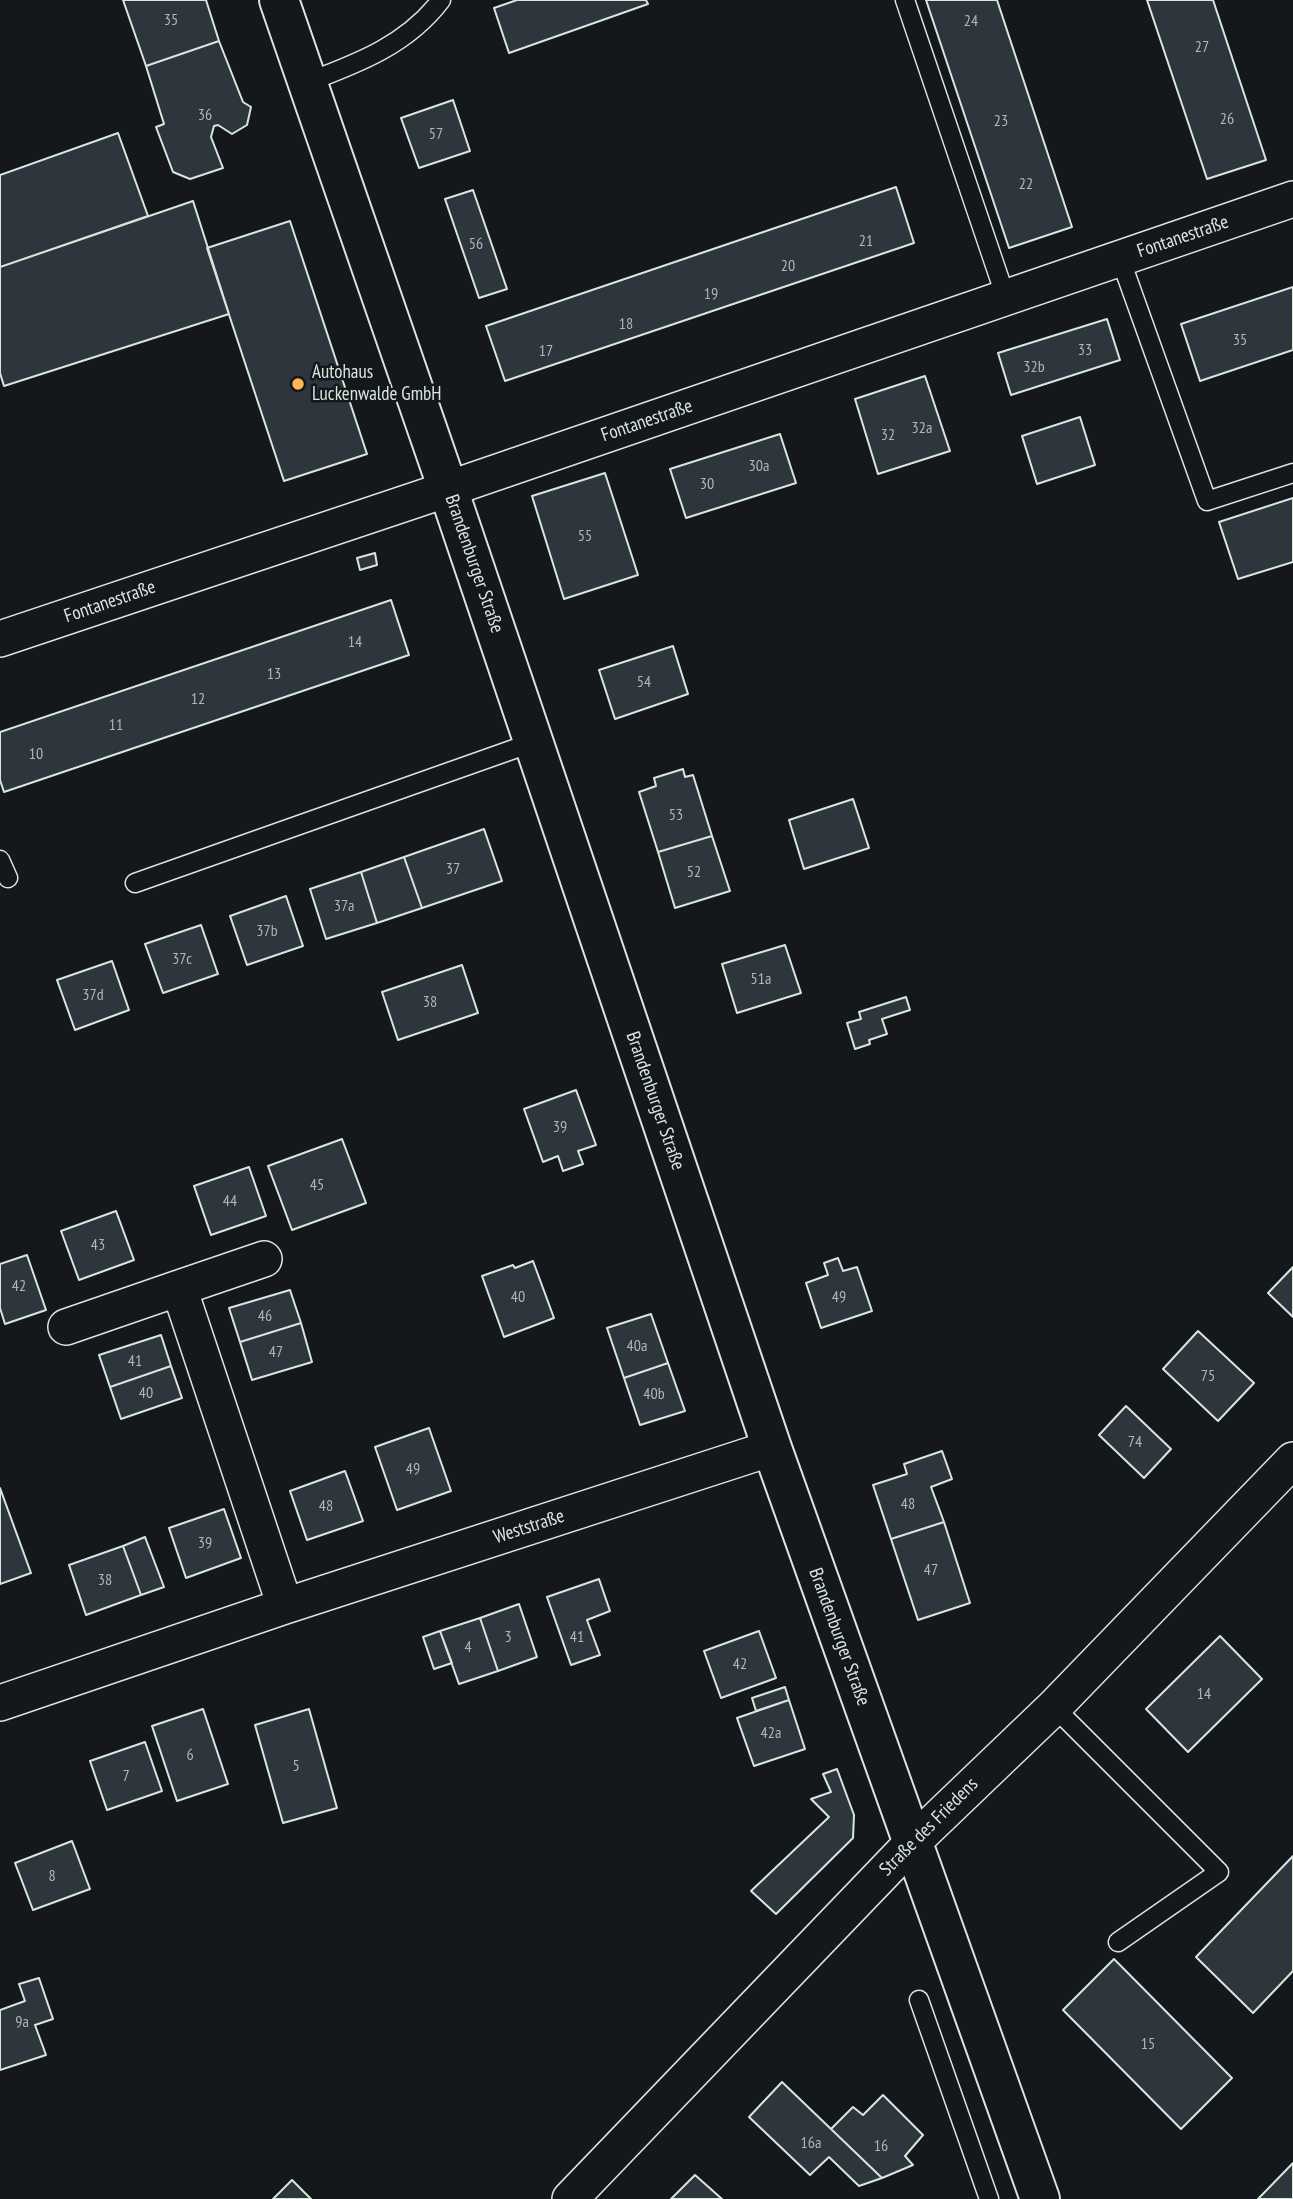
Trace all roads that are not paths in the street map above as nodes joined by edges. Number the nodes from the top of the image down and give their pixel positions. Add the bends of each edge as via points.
1 (279, 0) edge
2 (442, 0) edge
3 (905, 0) edge
4 (308, 82) junction
5 (1293, 199) edge
6 (1120, 258) junction
7 (1006, 299) junction
8 (1293, 473) edge
9 (448, 489) junction
10 (0, 639) edge
11 (534, 742) junction
12 (0, 860) edge
13 (8, 878) dead end
14 (135, 883) dead end
15 (264, 1259) dead end
16 (179, 1288) junction
17 (66, 1327) dead end
18 (772, 1448) junction
19 (1293, 1460) edge
20 (285, 1606) junction
21 (0, 1703) edge
22 (1054, 1707) junction
23 (912, 1843) junction
24 (1118, 1942) dead end
25 (919, 2000) dead end
26 (570, 2199) edge
27 (989, 2199) edge
28 (1040, 2199) edge

1 - 4 street, Brandenburger Straße
2 - 4 lane via 418,27 392,45 356,65
3 - 7 lane
4 - 9 street, Brandenburger Straße
5 - 6 street, Fontanestraße
6 - 7 street, Fontanestraße
6 - 8 lane via 1207,500
7 - 9 street, Fontanestraße
9 - 10 street, Fontanestraße
9 - 11 street, Brandenburger Straße
11 - 14 lane
11 - 18 street, Brandenburger Straße
12 - 13 lane
15 - 16 street
16 - 17 street
16 - 20 street
18 - 20 street, Weststraße
18 - 23 street, Brandenburger Straße
19 - 22 street, Straße des Friedens
20 - 21 street, Weststraße
22 - 23 street, Straße des Friedens
22 - 24 lane via 1219,1872
23 - 26 street, Straße des Friedens
23 - 28 street, Brandenburger Straße
25 - 27 lane

